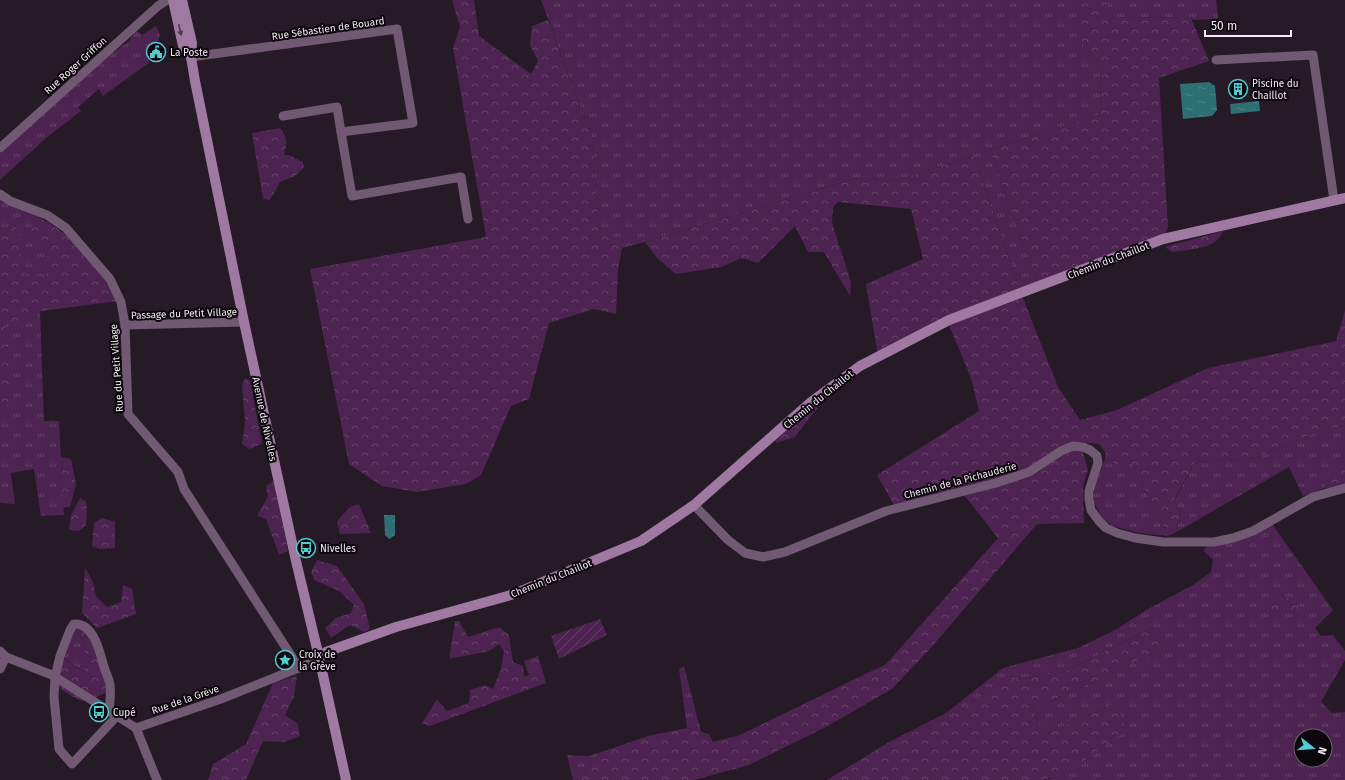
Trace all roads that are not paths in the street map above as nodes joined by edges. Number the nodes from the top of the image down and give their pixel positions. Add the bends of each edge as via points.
1 (167, 0) edge
2 (174, 0) edge
3 (182, 0) edge
4 (191, 57) junction
5 (1216, 60) dead end
6 (283, 116) dead end
7 (341, 132) junction
8 (0, 148) edge
9 (0, 194) edge
10 (1345, 198) edge
11 (1334, 200) junction
12 (468, 219) dead end
13 (244, 322) junction
14 (124, 325) junction
15 (1345, 488) edge
16 (694, 505) junction
17 (3, 654) edge
18 (320, 657) junction
19 (299, 668) junction
20 (0, 669) edge
21 (55, 677) junction
22 (113, 713) junction
23 (136, 728) junction
24 (157, 780) edge
25 (346, 780) edge

1 - 8 street, Rue Roger Griffon via 104,53
2 -> 4 street, Avenue de Nivelles via 183,46
3 - 4 street, Avenue de Nivelles via 192,43
4 - 7 street, Rue Sébastien de Bouard via 397,29 413,123
4 - 13 street, Avenue de Nivelles
5 - 11 street via 1313,55
6 - 7 street via 337,107
7 - 12 street via 352,196 461,177
9 - 14 street, Rue du Petit Village via 66,228 110,279 121,302
10 - 11 street, Chemin du Chaillot
11 - 16 street, Chemin du Chaillot via 1163,239 949,320 860,366 811,402
13 - 14 street, Passage du Petit Village
13 - 18 street, Avenue de Nivelles via 296,561
14 - 19 street, Rue du Petit Village via 128,414 178,472 184,489
15 - 16 street, Chemin de la Pichauderie via 1313,497 1253,531 1232,538 1193,543 1135,538 1106,528 1099,521 1089,499 1098,463 1097,456 1083,447 1073,446 1029,472 886,511 785,552 763,557 745,553 728,540
16 - 18 street, Chemin du Chaillot via 641,541 511,595 396,627 326,652
17 - 20 street
17 - 21 street
18 - 19 street, Rue de la Grève
18 - 25 street, Avenue de Nivelles
19 - 23 street, Rue de la Grève via 221,699
21 - 22 street
21 - 22 street via 54,697 59,749 72,764
21 - 22 street via 70,630 74,624 79,623 94,636 100,651 110,685
22 - 23 street
23 - 24 street

